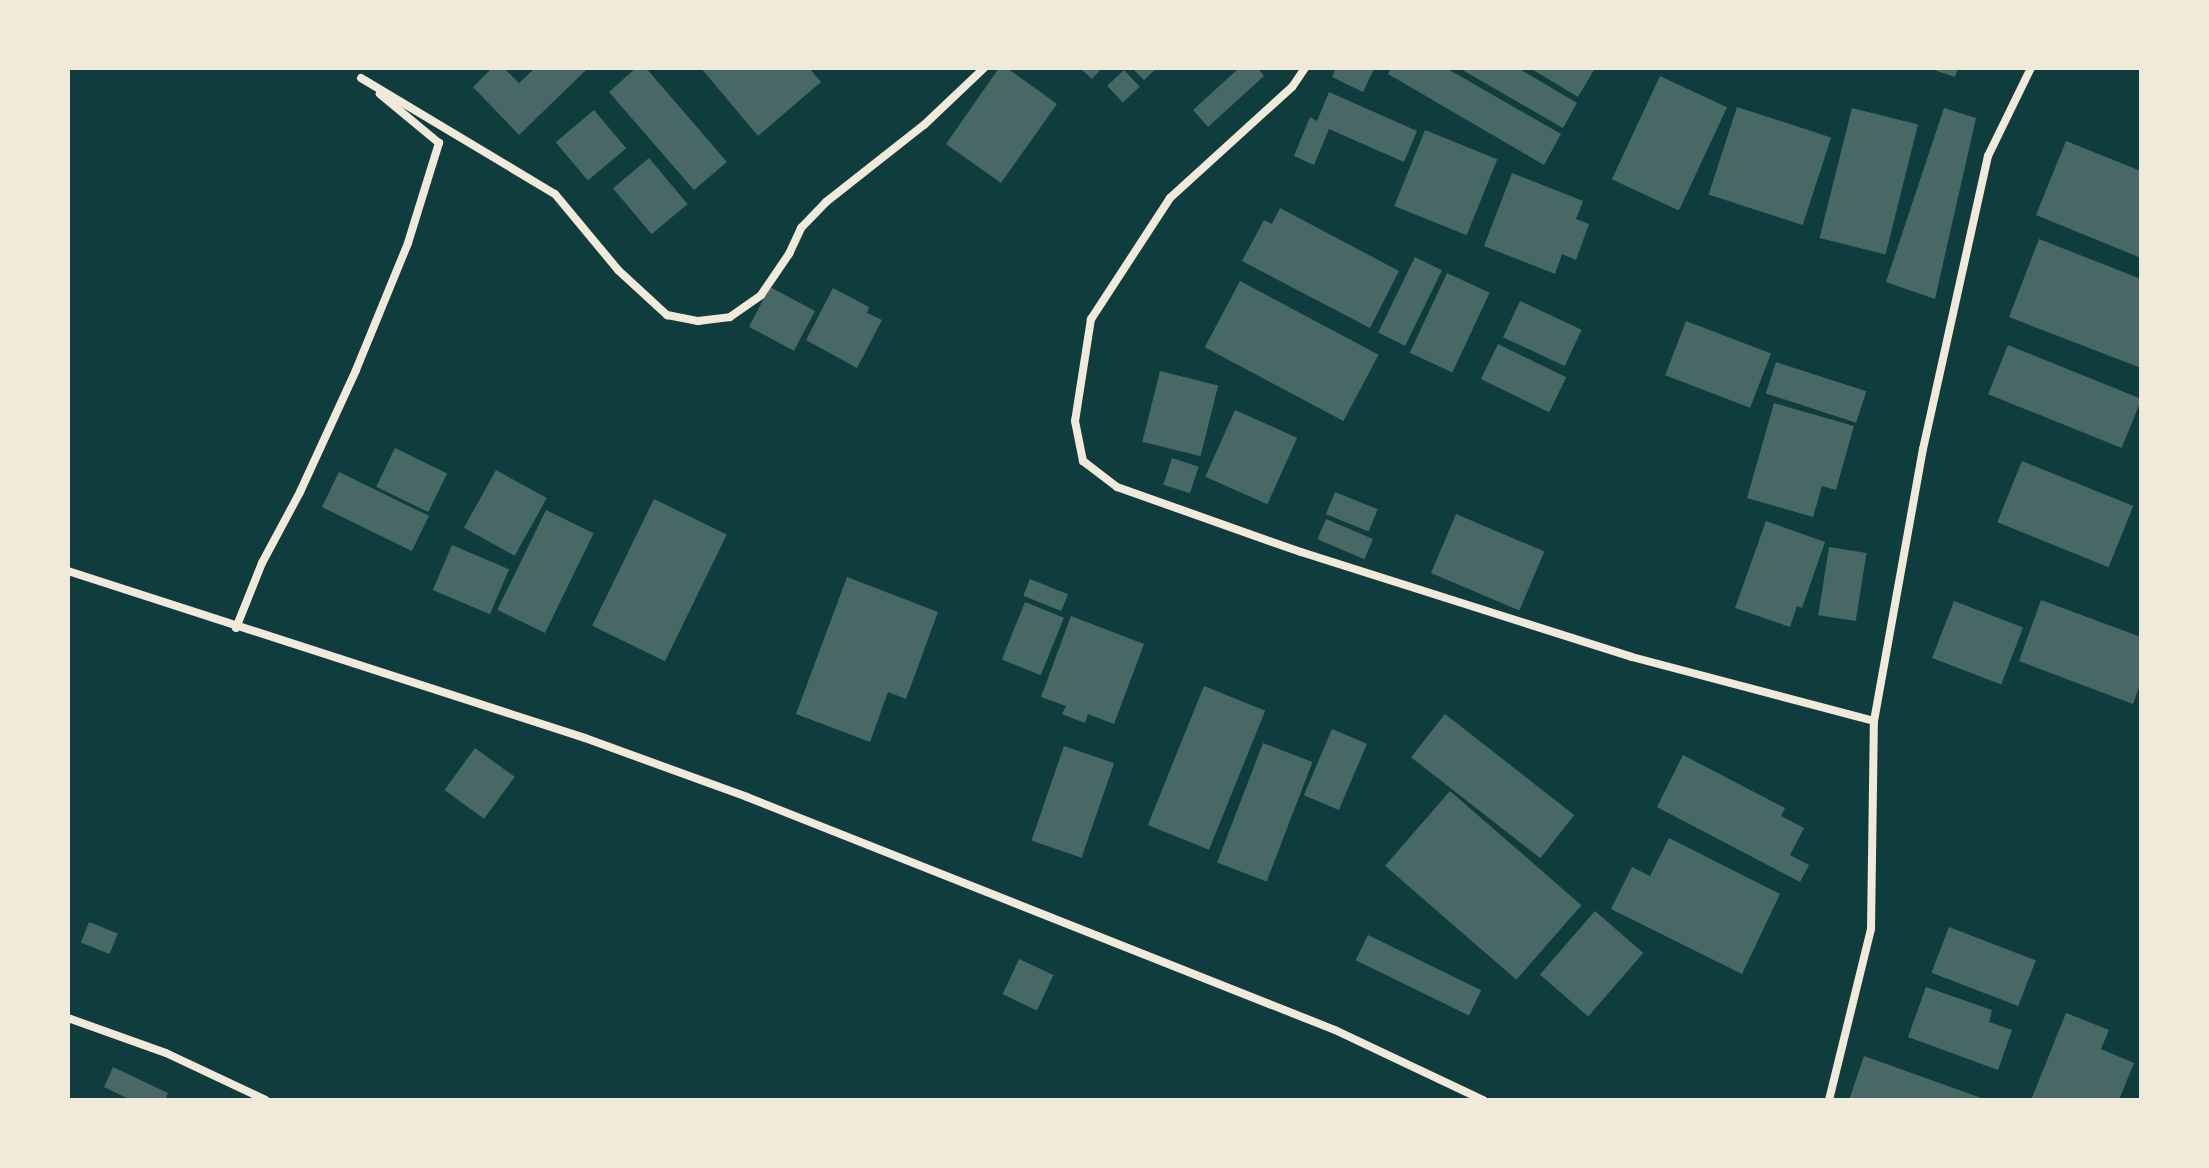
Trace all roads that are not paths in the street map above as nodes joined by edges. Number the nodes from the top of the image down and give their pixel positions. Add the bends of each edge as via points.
1 (365, 68) edge
2 (984, 68) edge
3 (1305, 68) edge
4 (2031, 68) edge
5 (361, 78) junction
6 (68, 571) edge
7 (236, 628) junction
8 (1874, 721) junction
9 (68, 1018) edge
10 (266, 1100) edge
11 (1483, 1100) edge
12 (1829, 1100) edge

1 - 5 street
2 - 5 street via 924,125 826,202 801,228 761,295 730,317 698,321 667,315 618,270 555,194
3 - 8 street via 1292,87 1170,198 1091,319 1075,421 1083,461 1117,487 1301,552 1632,657
4 - 8 street via 1988,156 1923,449
5 - 7 street via 439,143 408,243 356,370
6 - 7 street
7 - 11 street via 585,738 747,797 1335,1030
8 - 12 street via 1871,929
9 - 10 street via 166,1053

